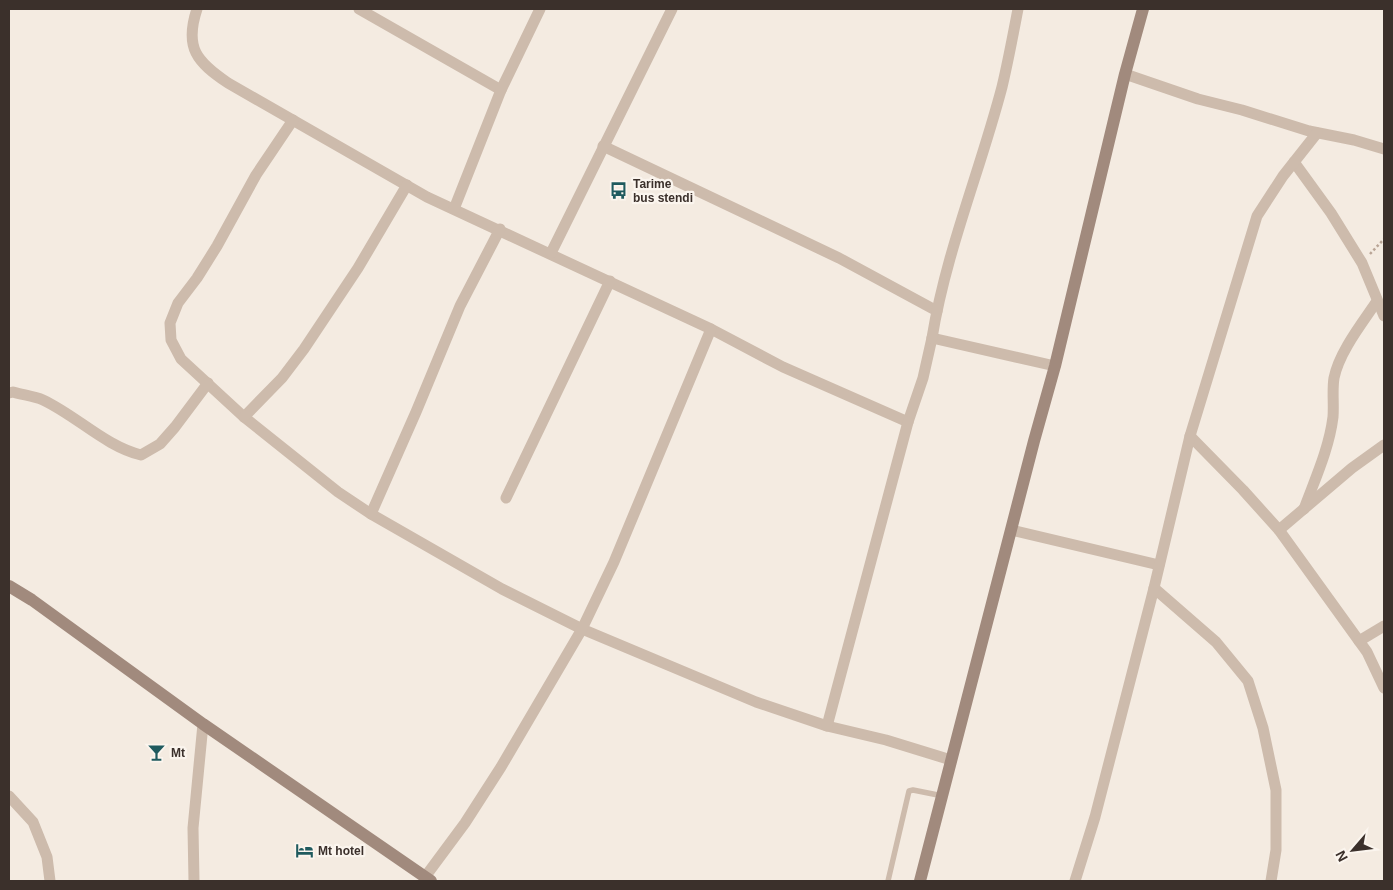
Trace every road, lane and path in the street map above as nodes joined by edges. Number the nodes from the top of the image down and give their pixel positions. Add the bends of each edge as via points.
1 (197, 9) edge
2 (359, 9) edge
3 (540, 9) edge
4 (672, 9) edge
5 (1018, 9) edge
6 (1143, 9) edge
7 (1125, 74) junction
8 (501, 90) junction
9 (294, 120) junction
10 (1317, 133) junction
11 (603, 146) junction
12 (1384, 149) edge
13 (1294, 162) junction
14 (407, 185) junction
15 (454, 209) junction
16 (500, 229) junction
17 (1384, 239) edge
18 (551, 253) junction
19 (1362, 263) junction
20 (610, 281) junction
21 (1377, 301) junction
22 (937, 311) junction
23 (1384, 316) edge
24 (711, 329) junction
25 (932, 338) junction
26 (1055, 366) junction
27 (208, 383) junction
28 (9, 393) edge
29 (244, 418) junction
30 (908, 422) junction
31 (1190, 436) junction
32 (1384, 445) edge
33 (506, 498) dead end
34 (1304, 509) junction
35 (371, 514) junction
36 (1011, 530) junction
37 (1279, 530) junction
38 (1159, 565) junction
39 (9, 586) edge
40 (1154, 588) junction
41 (1384, 626) edge
42 (582, 628) junction
43 (1359, 641) junction
44 (1384, 688) edge
45 (203, 724) junction
46 (828, 726) junction
47 (952, 760) junction
48 (9, 796) edge
49 (943, 796) junction
50 (428, 879) edge
51 (50, 881) edge
52 (194, 881) edge
53 (888, 881) edge
54 (920, 881) edge
55 (1075, 881) edge
56 (1271, 881) edge

1 - 9 street via 192,41 197,57 208,70
2 - 8 street
3 - 8 street
4 - 11 street
5 - 22 street via 1002,88
6 - 7 main road
7 - 10 street
7 - 26 main road
8 - 15 street
9 - 14 street
9 - 27 street via 256,175 217,246 178,303 170,323 172,340 181,359
10 - 12 street
10 - 13 street
11 - 18 street
11 - 22 street via 839,258
13 - 19 street
13 - 31 street via 1257,216
14 - 15 street
14 - 29 street via 358,268 304,349
15 - 16 street
16 - 18 street
16 - 35 street via 460,306
17 - 19 path
18 - 20 street
19 - 21 street
20 - 24 street
20 - 33 street
21 - 23 street
21 - 34 street via 1342,357 1334,378 1330,436
22 - 25 street
24 - 30 street via 783,367
24 - 42 street via 614,562
25 - 26 street
25 - 30 street
26 - 36 main road
27 - 28 street via 160,444 141,455 125,451 42,400
27 - 29 street
29 - 35 street
30 - 46 street
31 - 37 street
31 - 38 street
32 - 34 street
34 - 37 street
35 - 42 street via 502,589
36 - 38 street
36 - 47 main road
37 - 43 street
38 - 40 street
39 - 45 main road
40 - 55 street
40 - 56 street via 1216,642 1248,681 1263,728 1276,790 1276,850
41 - 43 street
42 - 46 street via 756,702
42 - 50 street via 501,767
43 - 44 street
45 - 50 main road
45 - 52 street via 193,828
46 - 47 street
47 - 49 main road
48 - 51 street via 33,822 47,857
49 - 53 lane via 909,791
49 - 54 main road

